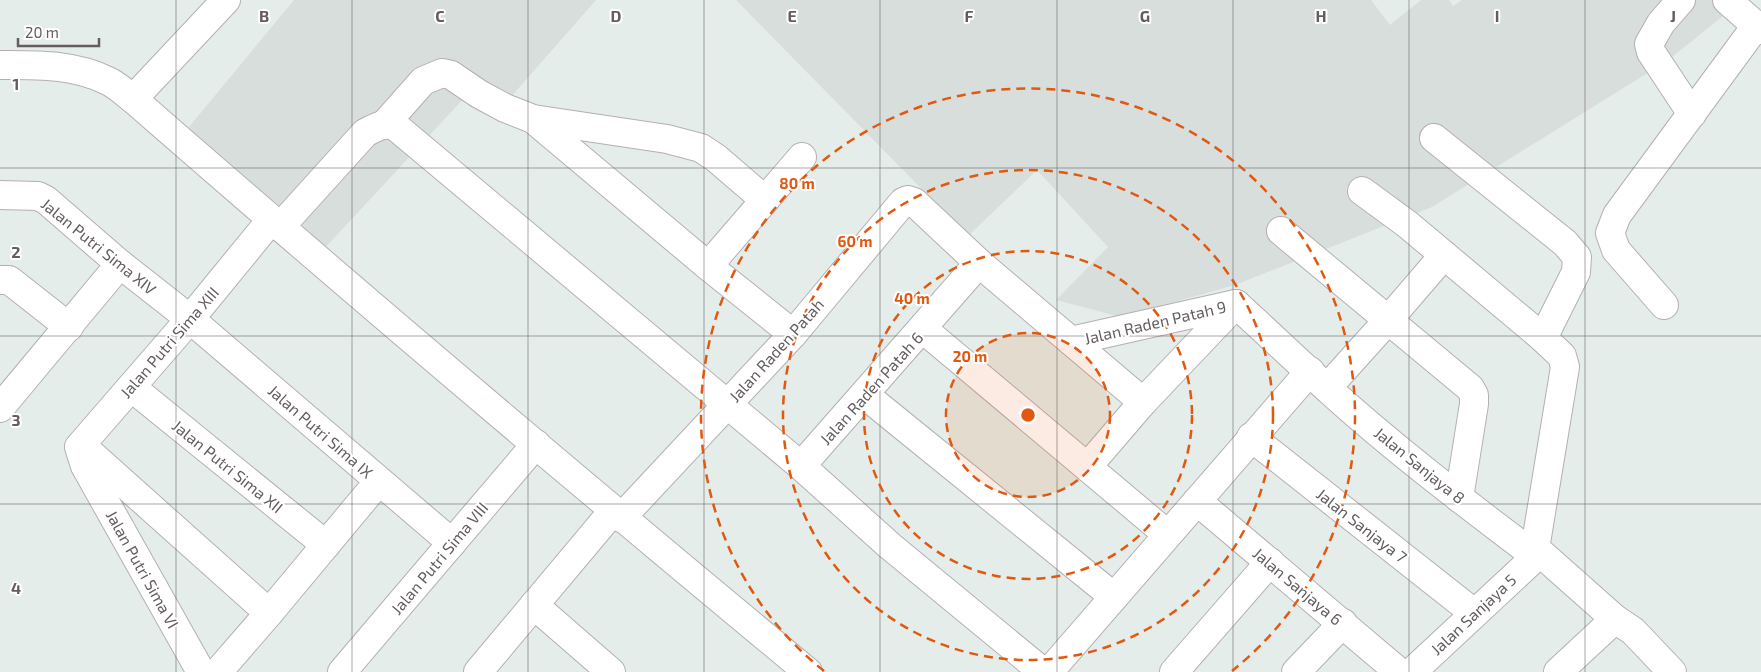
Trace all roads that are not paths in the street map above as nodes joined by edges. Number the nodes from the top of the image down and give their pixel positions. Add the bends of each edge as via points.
1 (226, 0) edge
2 (1681, 0) edge
3 (1727, 0) edge
4 (1758, 28) edge
5 (0, 65) edge
6 (133, 99) junction
7 (1692, 114) junction
8 (532, 119) junction
9 (384, 125) junction
10 (1434, 138) dead end
11 (802, 157) dead end
12 (1362, 190) dead end
13 (0, 195) edge
14 (765, 200) junction
15 (908, 200) joint
16 (276, 223) junction
17 (1281, 231) dead end
18 (1444, 255) junction
19 (980, 263) junction
20 (120, 264) junction
21 (708, 266) junction
22 (0, 280) edge
23 (1236, 304) junction
24 (1664, 305) dead end
25 (190, 319) junction
26 (1389, 319) junction
27 (69, 326) junction
28 (923, 329) junction
29 (792, 334) junction
30 (1543, 338) junction
31 (1071, 341) junction
32 (1318, 379) junction
33 (131, 387) junction
34 (865, 394) junction
35 (1143, 402) junction
36 (727, 406) junction
37 (0, 408) edge
38 (1251, 437) junction
39 (536, 444) junction
40 (82, 455) junction
41 (800, 466) junction
42 (1088, 466) junction
43 (379, 481) junction
44 (1459, 498) junction
45 (1197, 501) junction
46 (617, 514) junction
47 (1167, 534) junction
48 (452, 543) junction
49 (326, 545) junction
50 (1534, 552) junction
51 (1270, 562) junction
52 (1114, 598) junction
53 (534, 605) junction
54 (1474, 613) junction
55 (269, 614) junction
56 (1615, 619) junction
57 (1343, 624) junction
58 (201, 672) edge
59 (218, 672) edge
60 (342, 672) edge
61 (478, 672) edge
62 (611, 672) edge
63 (808, 672) edge
64 (1043, 672) edge
65 (1049, 672) edge
66 (1174, 672) edge
67 (1296, 672) edge
68 (1399, 672) edge
69 (1412, 672) edge
70 (1558, 672) edge
71 (1672, 672) edge

1 - 6 street
2 - 7 street via 1652,35 1649,44
3 - 4 street
4 - 7 street
5 - 6 street via 62,66 87,72 110,82
6 - 16 street
7 - 24 street via 1617,215 1610,233 1616,250
8 - 9 street, Jalan Putri Sima XIII via 505,108 442,72 424,81
8 - 14 street via 667,139 701,148
8 - 21 street
9 - 16 street, Jalan Putri Sima XIII via 366,133
9 - 36 street via 391,124 401,129
10 - 30 street via 1565,243 1577,257 1576,272
11 - 14 street
12 - 18 street
13 - 20 street, Jalan Putri Sima XIV via 42,198
14 - 21 street
15 - 19 street, Jalan Raden Patah 9
15 - 29 street, Jalan Raden Patah
16 - 25 street, Jalan Putri Sima XIII
16 - 39 street
17 - 26 street
18 - 26 street
18 - 30 street
19 - 28 street, Jalan Raden Patah 6
19 - 31 street, Jalan Raden Patah 9
20 - 25 street, Jalan Putri Sima XIV
20 - 27 street
21 - 29 street
22 - 27 street via 9,280
23 - 31 street, Jalan Raden Patah 9
23 - 32 street, Jalan Raden Patah 9
23 - 35 street
25 - 33 street, Jalan Putri Sima XIII
25 - 43 street, Jalan Putri Sima IX
26 - 32 street
26 - 44 street via 1470,388 1474,395
27 - 37 street
28 - 34 street, Jalan Raden Patah 6
28 - 42 street
29 - 36 street, Jalan Raden Patah
30 - 50 street via 1562,356 1564,367
31 - 35 street
32 - 38 street
32 - 44 street, Jalan Sanjaya 8
33 - 40 street, Jalan Putri Sima XIII
33 - 49 street, Jalan Putri Sima XII
34 - 41 street, Jalan Raden Patah 6
34 - 52 street
35 - 42 street
36 - 41 street
36 - 46 street, Jalan Raden Patah via 640,497
38 - 45 street
38 - 54 street, Jalan Sanjaya 7
39 - 46 street
39 - 48 street, Jalan Putri Sima VIII
40 - 55 street
40 - 58 street, Jalan Putri Sima VI
41 - 64 street via 890,546
42 - 47 street
43 - 48 street, Jalan Putri Sima IX
43 - 49 street
44 - 50 street, Jalan Sanjaya 8
45 - 47 street
45 - 51 street, Jalan Sanjaya 6
46 - 53 street, Jalan Raden Patah
46 - 63 street
47 - 52 street
48 - 60 street, Jalan Putri Sima VIII
49 - 55 street
50 - 54 street, Jalan Sanjaya 5 via 1528,562
50 - 56 street, Jalan Sanjaya 8
51 - 57 street, Jalan Sanjaya 6
51 - 66 street
52 - 65 street
53 - 61 street, Jalan Raden Patah
53 - 62 street
54 - 69 street, Jalan Sanjaya 5
55 - 59 street
56 - 70 street
56 - 71 street, Jalan Sanjaya 8 via 1633,631
57 - 67 street
57 - 68 street, Jalan Sanjaya 6

